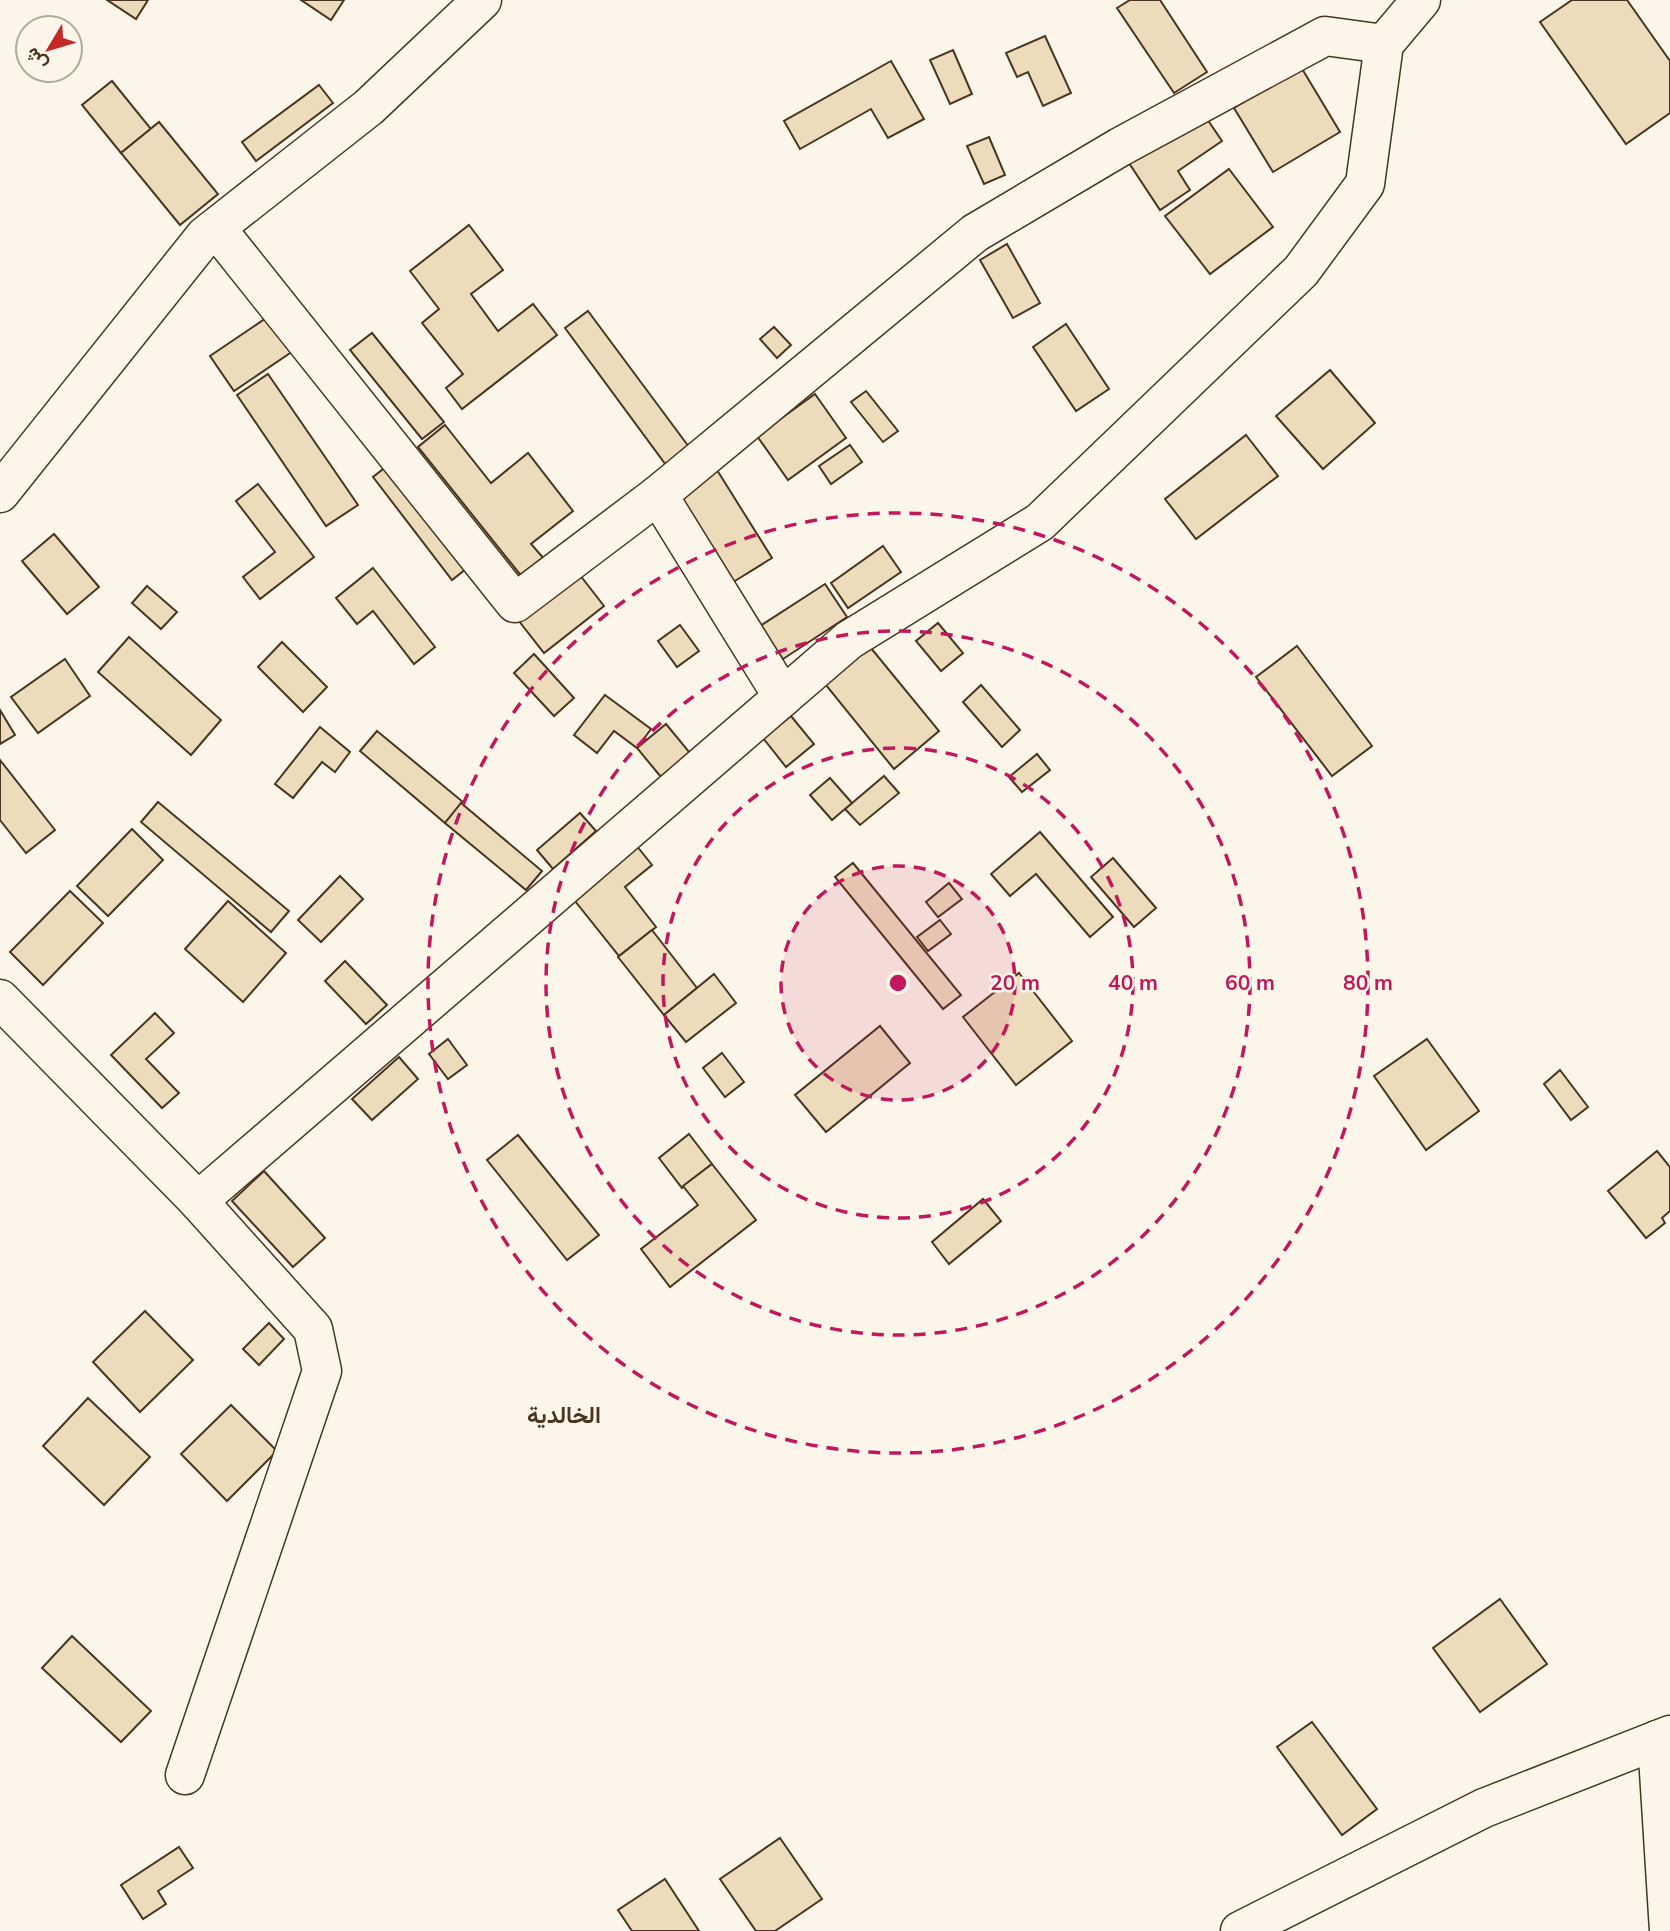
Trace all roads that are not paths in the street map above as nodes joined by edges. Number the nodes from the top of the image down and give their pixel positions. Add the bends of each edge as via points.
1 (482, 0) edge
2 (1421, 0) edge
3 (1384, 44) junction
4 (216, 228) junction
5 (0, 493) edge
6 (658, 495) junction
7 (783, 697) junction
8 (0, 999) edge
9 (198, 1201) junction
10 (1664, 1737) edge
11 (185, 1775) dead end
12 (1240, 1931) edge
13 (1669, 1931) edge

1 - 4 street via 369,107
2 - 3 street
3 - 6 street via 1325,36 1120,147 975,233
3 - 7 street via 1365,184 1301,271 1040,522 849,640
4 - 5 street via 132,324
4 - 6 street via 514,603
6 - 7 street
7 - 9 street
8 - 9 street
9 - 11 street via 313,1329 322,1371
10 - 12 street via 1484,1808
10 - 13 street

